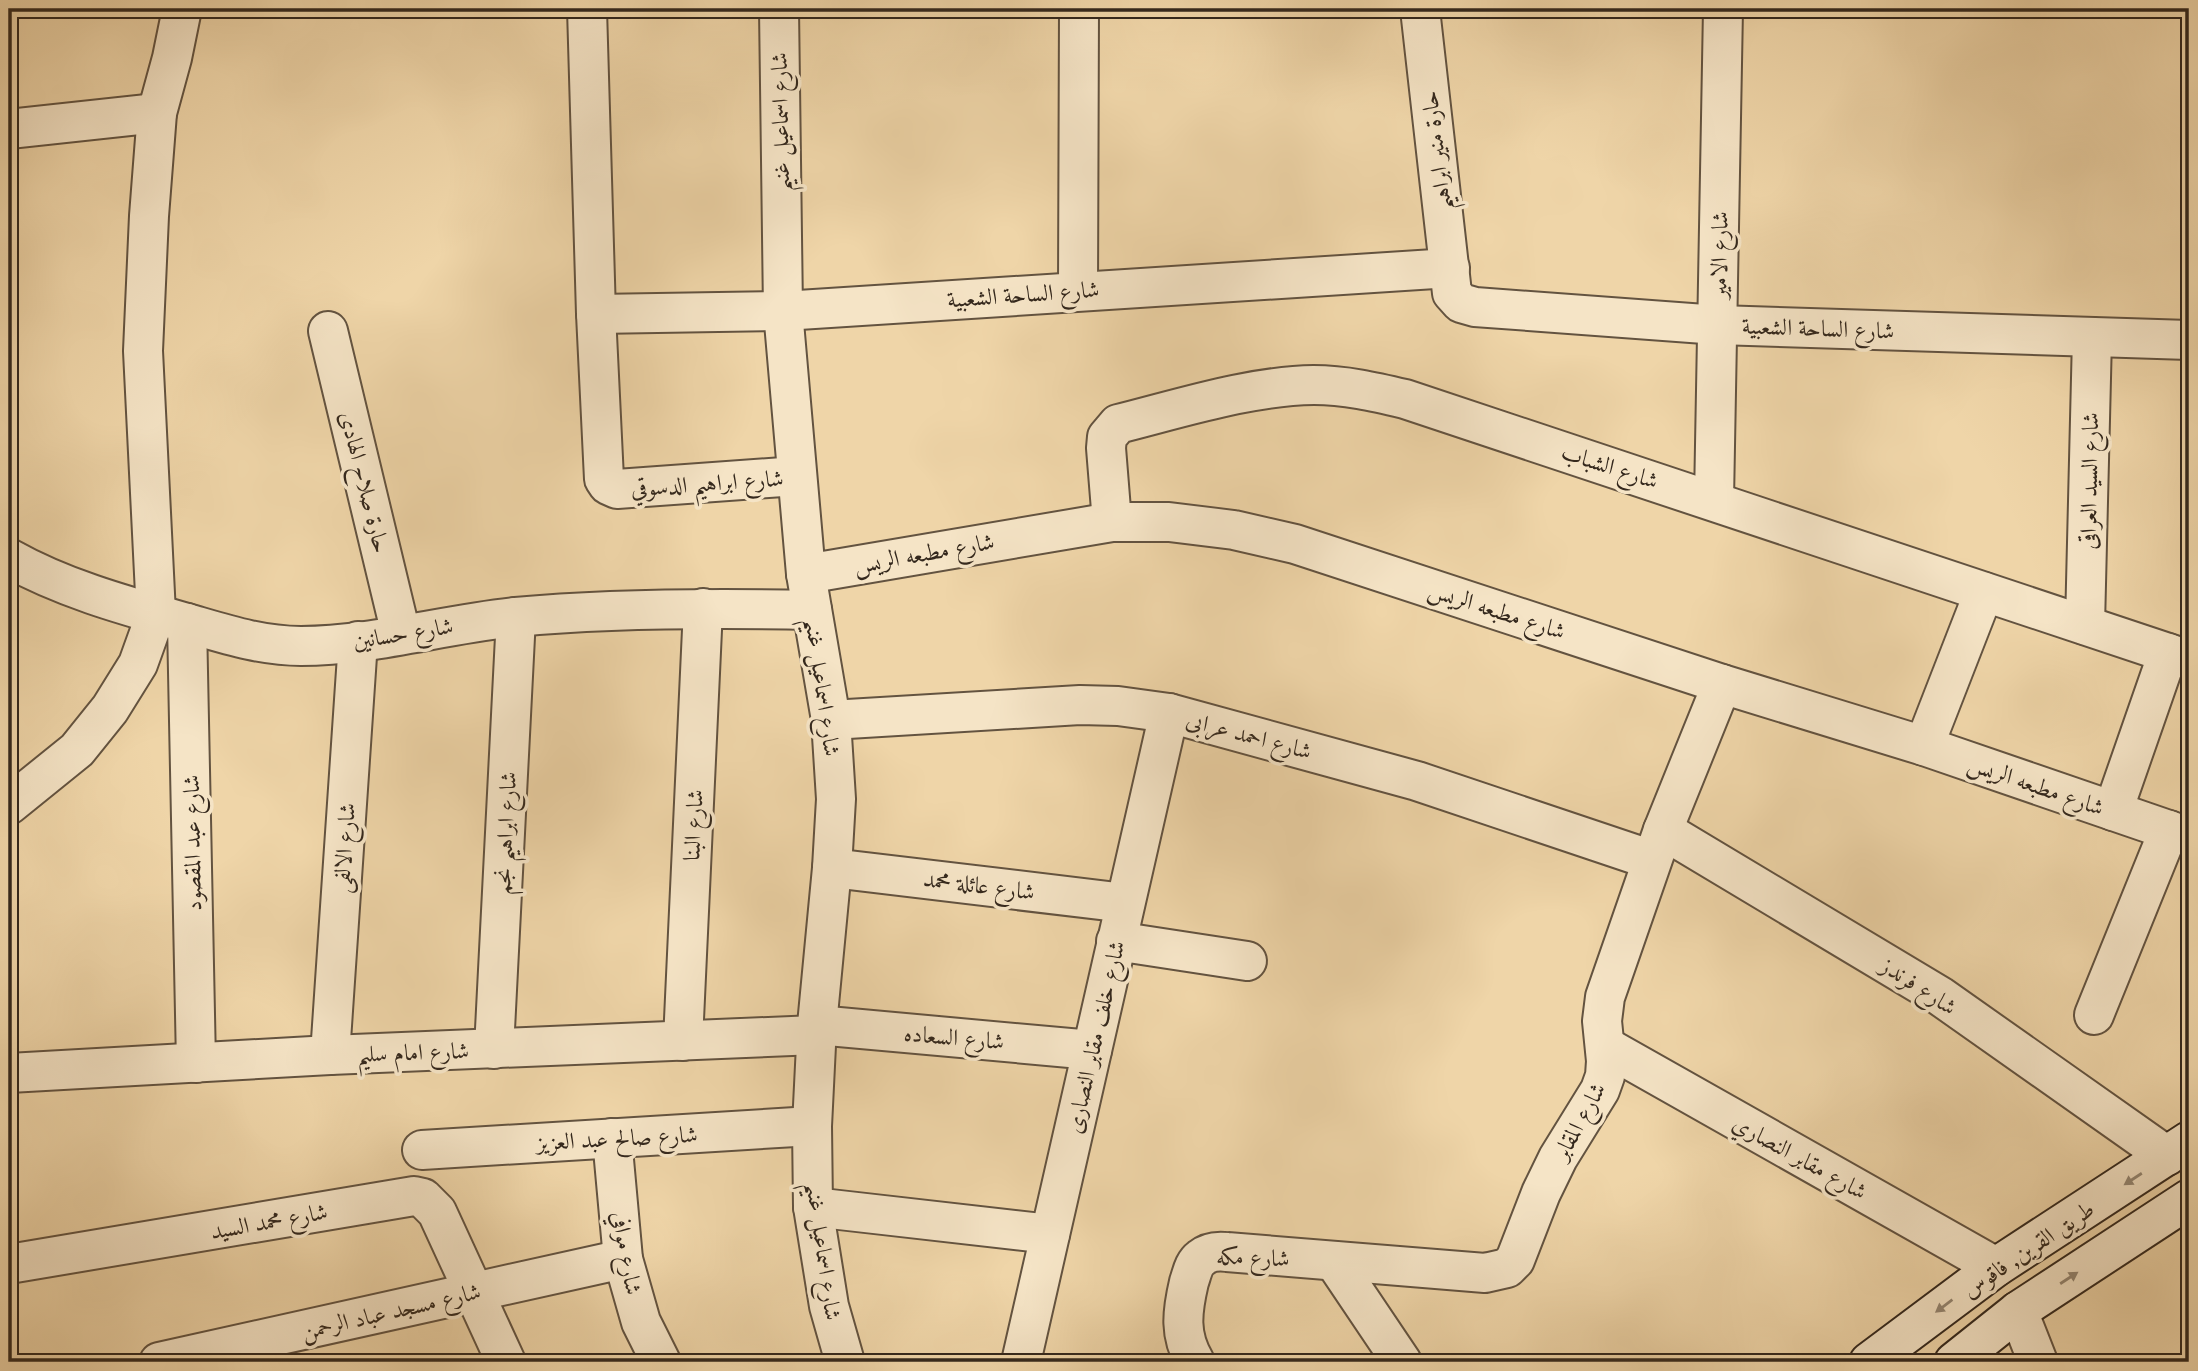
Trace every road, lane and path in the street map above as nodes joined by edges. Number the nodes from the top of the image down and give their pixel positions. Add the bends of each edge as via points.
1 (182, 9) edge
2 (587, 9) edge
3 (779, 9) edge
4 (1079, 9) edge
5 (1420, 9) edge
6 (1723, 9) edge
7 (157, 113) junction
8 (9, 128) edge
9 (1451, 281) junction
10 (1078, 290) junction
11 (783, 311) junction
12 (596, 314) junction
13 (1718, 325) junction
14 (328, 331) dead end
15 (2092, 337) junction
16 (2189, 340) edge
17 (797, 476) junction
18 (1714, 500) junction
19 (1112, 523) junction
20 (9, 558) edge
21 (806, 573) junction
22 (1984, 592) junction
23 (703, 608) junction
24 (812, 610) junction
25 (516, 617) junction
26 (172, 619) junction
27 (2085, 625) junction
28 (401, 634) junction
29 (358, 641) junction
30 (2179, 656) edge
31 (1722, 684) junction
32 (1169, 713) junction
33 (831, 720) junction
34 (1924, 746) junction
35 (9, 805) edge
36 (2113, 811) junction
37 (2179, 834) edge
38 (1657, 845) junction
39 (832, 868) junction
40 (1125, 903) junction
41 (1116, 941) junction
42 (1247, 961) dead end
43 (2094, 1015) dead end
44 (817, 1030) junction
45 (683, 1041) junction
46 (1605, 1046) junction
47 (494, 1049) junction
48 (1092, 1050) junction
49 (330, 1055) junction
50 (196, 1063) junction
51 (9, 1073) edge
52 (812, 1126) junction
53 (612, 1138) junction
54 (2178, 1149) edge
55 (422, 1150) dead end
56 (2189, 1199) edge
57 (813, 1207) junction
58 (1050, 1234) junction
59 (623, 1259) junction
60 (1334, 1261) junction
61 (9, 1265) edge
62 (1996, 1267) junction
63 (473, 1293) junction
64 (2018, 1311) junction
65 (159, 1362) edge
66 (506, 1362) edge
67 (662, 1362) edge
68 (845, 1362) edge
69 (1021, 1362) edge
70 (1195, 1362) edge
71 (1402, 1362) edge
72 (1869, 1362) edge
73 (1954, 1362) edge
74 (2038, 1362) edge

1 - 7 street, شارع عبد المقصود
2 - 12 street
3 - 11 street, شارع اسماعيل غنيم
4 - 10 street
5 - 9 street, حارة منير ابراهيم
6 - 13 street, شارع الامير
7 - 8 street
7 - 26 street, شارع عبد المقصود via 143,351
9 - 10 street, شارع الساحة الشعبية
9 - 13 street, شارع الساحة الشعبية via 1456,299 1468,306
10 - 11 street, شارع الساحة الشعبية
11 - 12 street, شارع الساحة الشعبية
11 - 17 street, شارع اسماعيل غنيم
12 - 17 street, شارع ابراهيم الدسوقي via 604,479 608,485 617,489
13 - 15 street, شارع الساحة الشعبية
13 - 18 street, شارع الامير
14 - 28 street, حارة صلاح الهادى
15 - 16 street, شارع الساحة الشعبية
15 - 27 street, شارع السيد العراقى
17 - 21 street, شارع اسماعيل غنيم
18 - 19 street, شارع الشباب via 1405,399 1356,388 1313,385 1226,397 1118,424 1107,437 1106,448
18 - 22 street, شارع الشباب
19 - 21 street, شارع مطبعه الريس
19 - 31 street, شارع مطبعه الريس via 1168,522 1295,544
20 - 26 street, شارع حسانين via 59,582
21 - 24 street, شارع اسماعيل غنيم
22 - 27 street, شارع الشباب
22 - 34 street
23 - 24 street, شارع حسانين
23 - 25 street, شارع حسانين
23 - 45 street, شارع البنا
24 - 33 street, شارع اسماعيل غنيم
25 - 28 street, شارع حسانين
25 - 47 street, شارع ابراهيم نجم
26 - 29 street, شارع حسانين via 270,643 299,646
26 - 35 street via 77,750
26 - 50 street, شارع عبد المقصود
27 - 30 street, شارع الشباب
28 - 29 street, شارع حسانين
29 - 49 street, شارع الالفى
30 - 36 street
31 - 34 street, شارع مطبعه الريس
31 - 38 street, شارع المقابر
32 - 33 street, شارع احمد عرابى via 1080,705
32 - 38 street, شارع احمد عرابى
32 - 40 street, شارع خلف مقابر النصارى
33 - 39 street, شارع اسماعيل غنيم via 836,799
34 - 36 street, شارع مطبعه الريس
36 - 37 street, شارع مطبعه الريس
37 - 43 street, شارع مطبعه الريس
38 - 46 street, شارع المقابر via 1605,996
38 - 54 street, شارع فرندز via 1940,996
39 - 40 street, شارع عائلة محمد
39 - 44 street, شارع اسماعيل غنيم
40 - 41 street, شارع خلف مقابر النصارى
41 - 42 street
41 - 48 street, شارع خلف مقابر النصارى
44 - 45 street, شارع امام سليم
44 - 48 street, شارع السعاده
44 - 52 street, شارع اسماعيل غنيم
45 - 47 street, شارع امام سليم
46 - 60 street, شارع المقابر via 1600,1090 1558,1158 1515,1260 1507,1268 1485,1273
46 - 62 street, شارع مقابر النصاري
47 - 49 street, شارع امام سليم
48 - 58 street, شارع خلف مقابر النصارى
49 - 50 street, شارع امام سليم
50 - 51 street, شارع امام سليم
52 - 53 street, شارع صالح عبد العزيز
52 - 57 street, شارع اسماعيل غنيم
53 - 55 street, شارع صالح عبد العزيز
53 - 59 street, شارع موافي
54 -> 62 street, طريق القرين, فاقوس
64 -> 56 street, طريق القرين, فاقوس
57 - 58 street
57 - 68 street, شارع اسماعيل غنيم via 830,1307
58 - 69 street, شارع خلف مقابر النصارى
59 - 63 street, شارع مسجد عباد الرحمن
59 - 67 street, شارع موافي via 641,1321
60 - 70 street, شارع مكه via 1218,1251 1199,1259 1182,1311 1185,1341
60 - 71 street
61 - 63 street, شارع محمد السيد via 414,1196 437,1212
62 -> 72 street, طريق القرين, فاقوس
63 - 65 street, شارع مسجد عباد الرحمن
63 - 66 street, شارع محمد السيد
64 - 73 street, طريق القرين, فاقوس
64 - 74 street

